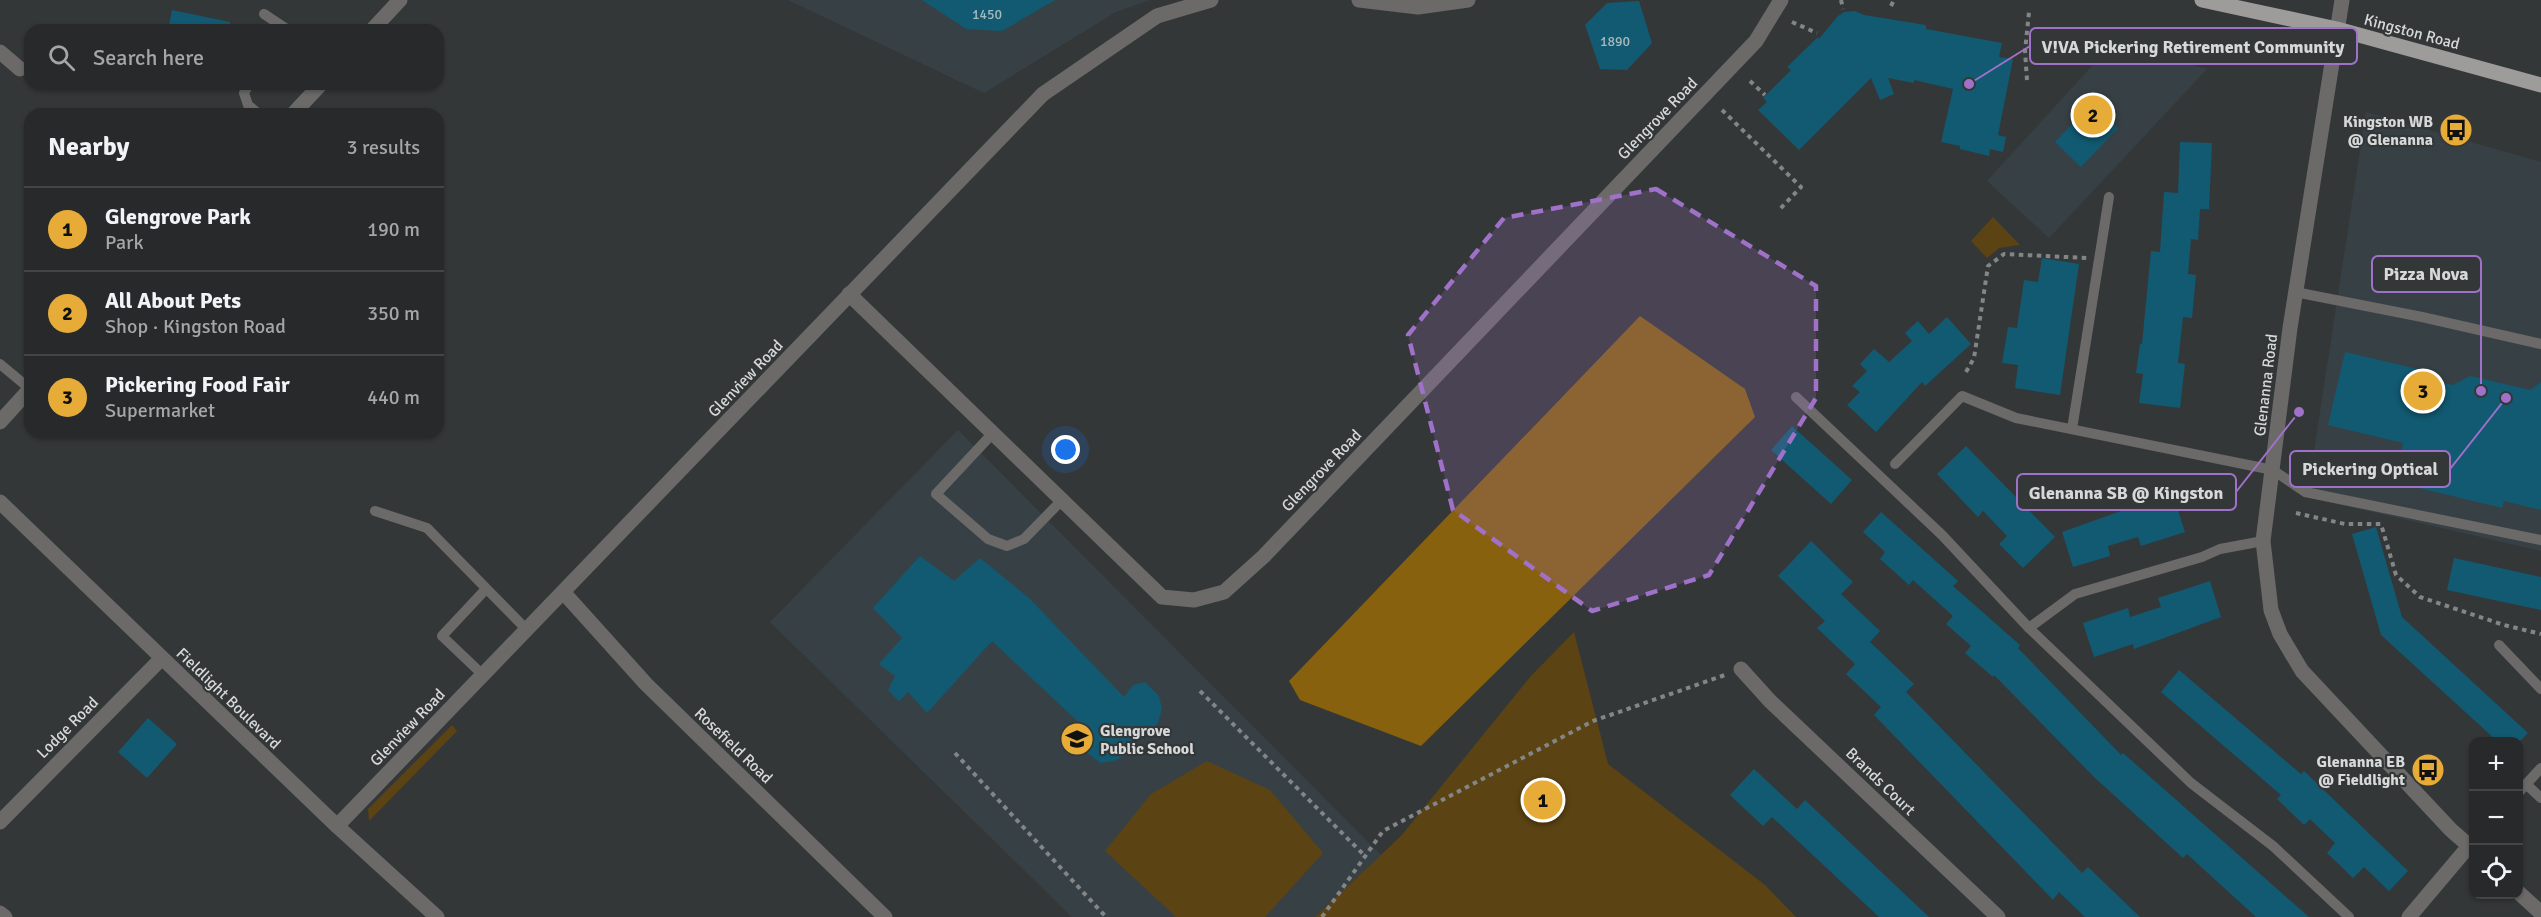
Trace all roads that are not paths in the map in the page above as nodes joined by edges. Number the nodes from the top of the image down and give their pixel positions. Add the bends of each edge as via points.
1 (400, 0) edge
2 (1211, 0) edge
3 (1359, 0) edge
4 (1468, 0) edge
5 (2202, 0) edge
6 (2342, 0) edge
7 (1777, 1) edge
8 (264, 14) dead end
9 (279, 24) edge
10 (378, 24) edge
11 (2337, 28) junction
12 (0, 52) edge
13 (20, 69) dead end
14 (2541, 85) edge
15 (246, 90) edge
16 (314, 90) edge
17 (252, 108) edge
18 (298, 108) edge
19 (2109, 197) dead end
20 (2295, 292) junction
21 (849, 294) junction
22 (2541, 344) edge
23 (0, 364) edge
24 (24, 384) edge
25 (24, 396) edge
26 (1796, 397) dead end
27 (0, 422) edge
28 (2072, 429) junction
29 (993, 434) junction
30 (1895, 464) dead end
31 (2272, 470) junction
32 (1062, 500) junction
33 (0, 502) edge
34 (375, 511) dead end
35 (2541, 540) edge
36 (2263, 541) junction
37 (486, 589) junction
38 (564, 593) junction
39 (2029, 627) junction
40 (527, 630) junction
41 (2499, 645) dead end
42 (161, 658) junction
43 (1741, 669) road end
44 (483, 675) junction
45 (2541, 689) edge
46 (2541, 768) edge
47 (2523, 787) edge
48 (2523, 789) edge
49 (2541, 798) edge
50 (0, 822) edge
51 (337, 826) junction
52 (2471, 845) edge
53 (2469, 849) edge
54 (2523, 897) edge
55 (0, 913) edge
56 (2541, 913) edge
57 (5, 917) edge
58 (437, 917) edge
59 (885, 917) edge
60 (1998, 917) edge
61 (2349, 917) edge
62 (2409, 917) edge

1 - 10 street
2 - 21 street, Glenview Road via 1157,16 1043,94
3 - 4 street via 1418,7
5 - 11 main road, Kingston Road
6 - 11 street, Glenanna Road
7 - 32 street, Glengrove Road via 1756,41 1264,556 1224,592 1194,600 1162,597
8 - 9 lane
11 - 14 main road, Kingston Road
11 - 20 street, Glenanna Road
12 - 13 street
15 - 17 lane
16 - 18 street
19 - 28 lane
20 - 22 lane
20 - 31 street, Glenanna Road
21 - 29 street, Glengrove Road
21 - 38 street, Glenview Road
23 - 24 lane
25 - 27 street
26 - 39 lane via 1942,536
28 - 30 lane via 2016,418 1962,396
28 - 31 lane
29 - 32 street, Glengrove Road
29 - 32 lane via 936,494 988,539 1007,546 1024,539
31 - 35 lane via 2305,492
31 - 36 street, Glenanna Road
33 - 42 street, Fieldlight Boulevard
34 - 37 lane via 427,528
36 - 39 lane via 2220,549 2075,594
36 - 52 street, Glenanna Road via 2271,609 2280,634 2302,671 2451,830
37 - 40 lane
37 - 44 lane via 442,636
38 - 40 street, Glenview Road
38 - 59 street, Rosefield Road via 646,684
39 - 61 lane via 2191,783 2273,846
40 - 44 street, Glenview Road
41 - 45 lane
42 - 50 street, Lodge Road
42 - 51 street, Fieldlight Boulevard
43 - 60 street, Brands Court
44 - 51 street, Glenview Road
46 - 47 lane
48 - 49 lane
51 - 58 street, Fieldlight Boulevard
53 - 62 street
54 - 56 street
55 - 57 street

